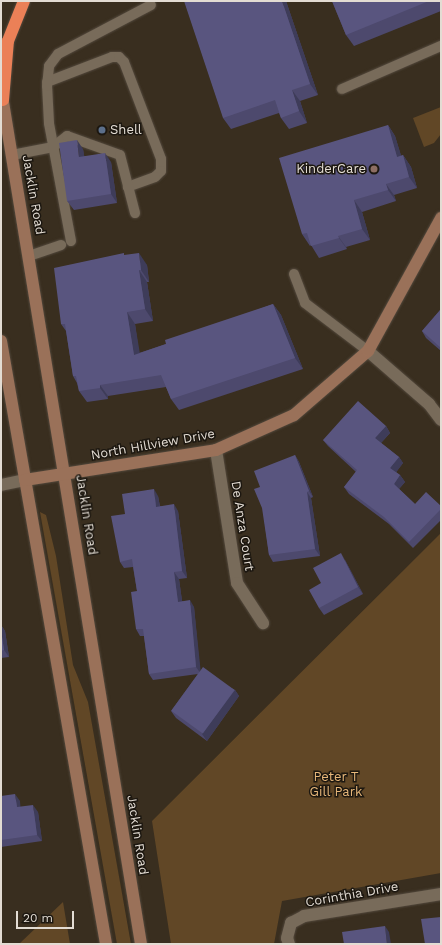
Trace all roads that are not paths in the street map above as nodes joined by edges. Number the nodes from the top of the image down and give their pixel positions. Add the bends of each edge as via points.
1 (24, 1) edge
2 (151, 5) dead end
3 (441, 46) edge
4 (47, 82) junction
5 (342, 88) dead end
6 (2, 95) edge
7 (53, 147) junction
8 (12, 155) junction
9 (128, 186) junction
10 (136, 213) dead end
11 (441, 218) edge
12 (71, 240) dead end
13 (61, 245) dead end
14 (29, 256) junction
15 (294, 274) dead end
16 (1, 341) edge
17 (368, 351) junction
18 (441, 420) edge
19 (216, 450) junction
20 (66, 474) junction
21 (25, 480) junction
22 (1, 485) edge
23 (263, 623) dead end
24 (441, 894) edge
25 (106, 944) edge
26 (141, 944) edge
27 (289, 944) edge

1 - 6 highway via 8,41
2 - 4 lane via 58,54 49,66
3 - 5 lane
4 - 7 lane
4 - 9 lane via 112,57 119,57 124,62 161,159 161,171 155,177
6 - 8 main road, Jacklin Road
7 - 8 lane
7 - 9 lane via 67,136 120,155
7 - 12 lane
8 - 14 main road, Jacklin Road
9 - 10 lane
11 - 17 main road, North Hillview Drive
13 - 14 lane
14 - 20 main road, Jacklin Road
15 - 17 lane via 305,303
16 - 21 main road
17 - 18 street via 430,404
17 - 19 main road, North Hillview Drive via 294,415
19 - 20 main road, North Hillview Drive
19 - 23 street, De Anza Court via 237,583
20 - 21 main road, North Hillview Drive
20 - 26 main road, Jacklin Road
21 - 22 street, North Hillview Drive
21 - 25 main road
24 - 27 street, Corinthia Drive via 304,916 291,923 287,938

